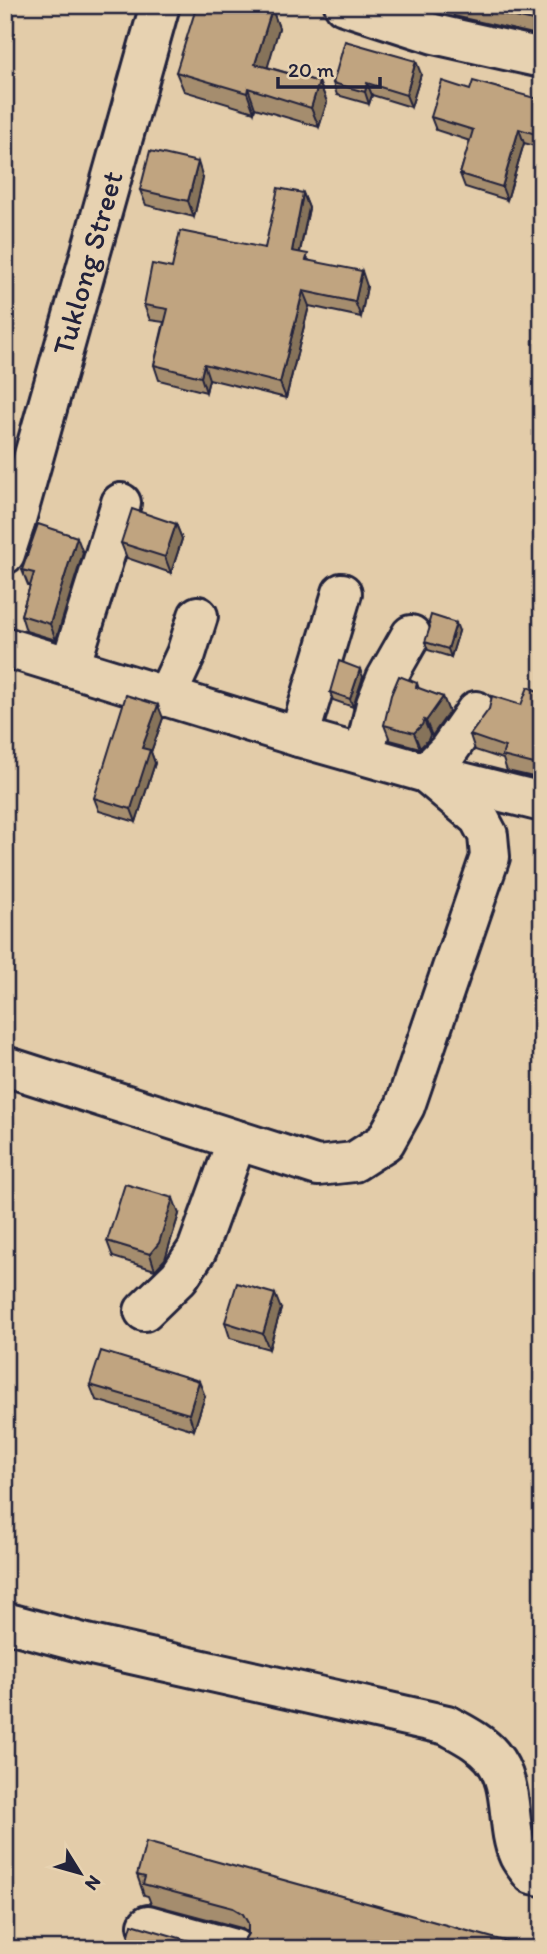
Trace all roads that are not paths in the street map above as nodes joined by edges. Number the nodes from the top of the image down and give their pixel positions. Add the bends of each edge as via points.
1 (160, 5) edge
2 (344, 5) edge
3 (439, 19) edge
4 (542, 58) edge
5 (121, 503) dead end
6 (9, 532) edge
7 (342, 593) dead end
8 (198, 616) dead end
9 (411, 635) dead end
10 (5, 647) edge
11 (71, 667) junction
12 (166, 697) junction
13 (476, 711) dead end
14 (299, 737) junction
15 (364, 755) junction
16 (426, 773) junction
17 (542, 802) edge
18 (5, 1066) edge
19 (237, 1140) junction
20 (144, 1311) dead end
21 (5, 1622) edge
22 (542, 1876) edge
23 (148, 1925) dead end
24 (196, 1944) edge
25 (234, 1949) edge

1 - 6 street, Tuklong Street
2 - 3 street
3 - 4 street
5 - 11 street
7 - 14 street
8 - 12 street
9 - 15 street via 376,704
10 - 11 street
11 - 12 street
12 - 14 street
13 - 16 street
14 - 15 street
15 - 16 street
16 - 17 street
16 - 19 street via 479,818 488,835 490,857 405,1107 385,1142 354,1162 318,1166
18 - 19 street
19 - 20 street via 197,1250 179,1277
21 - 22 street via 447,1725 493,1757 508,1786 519,1858 532,1874
23 - 24 street
24 - 25 street

